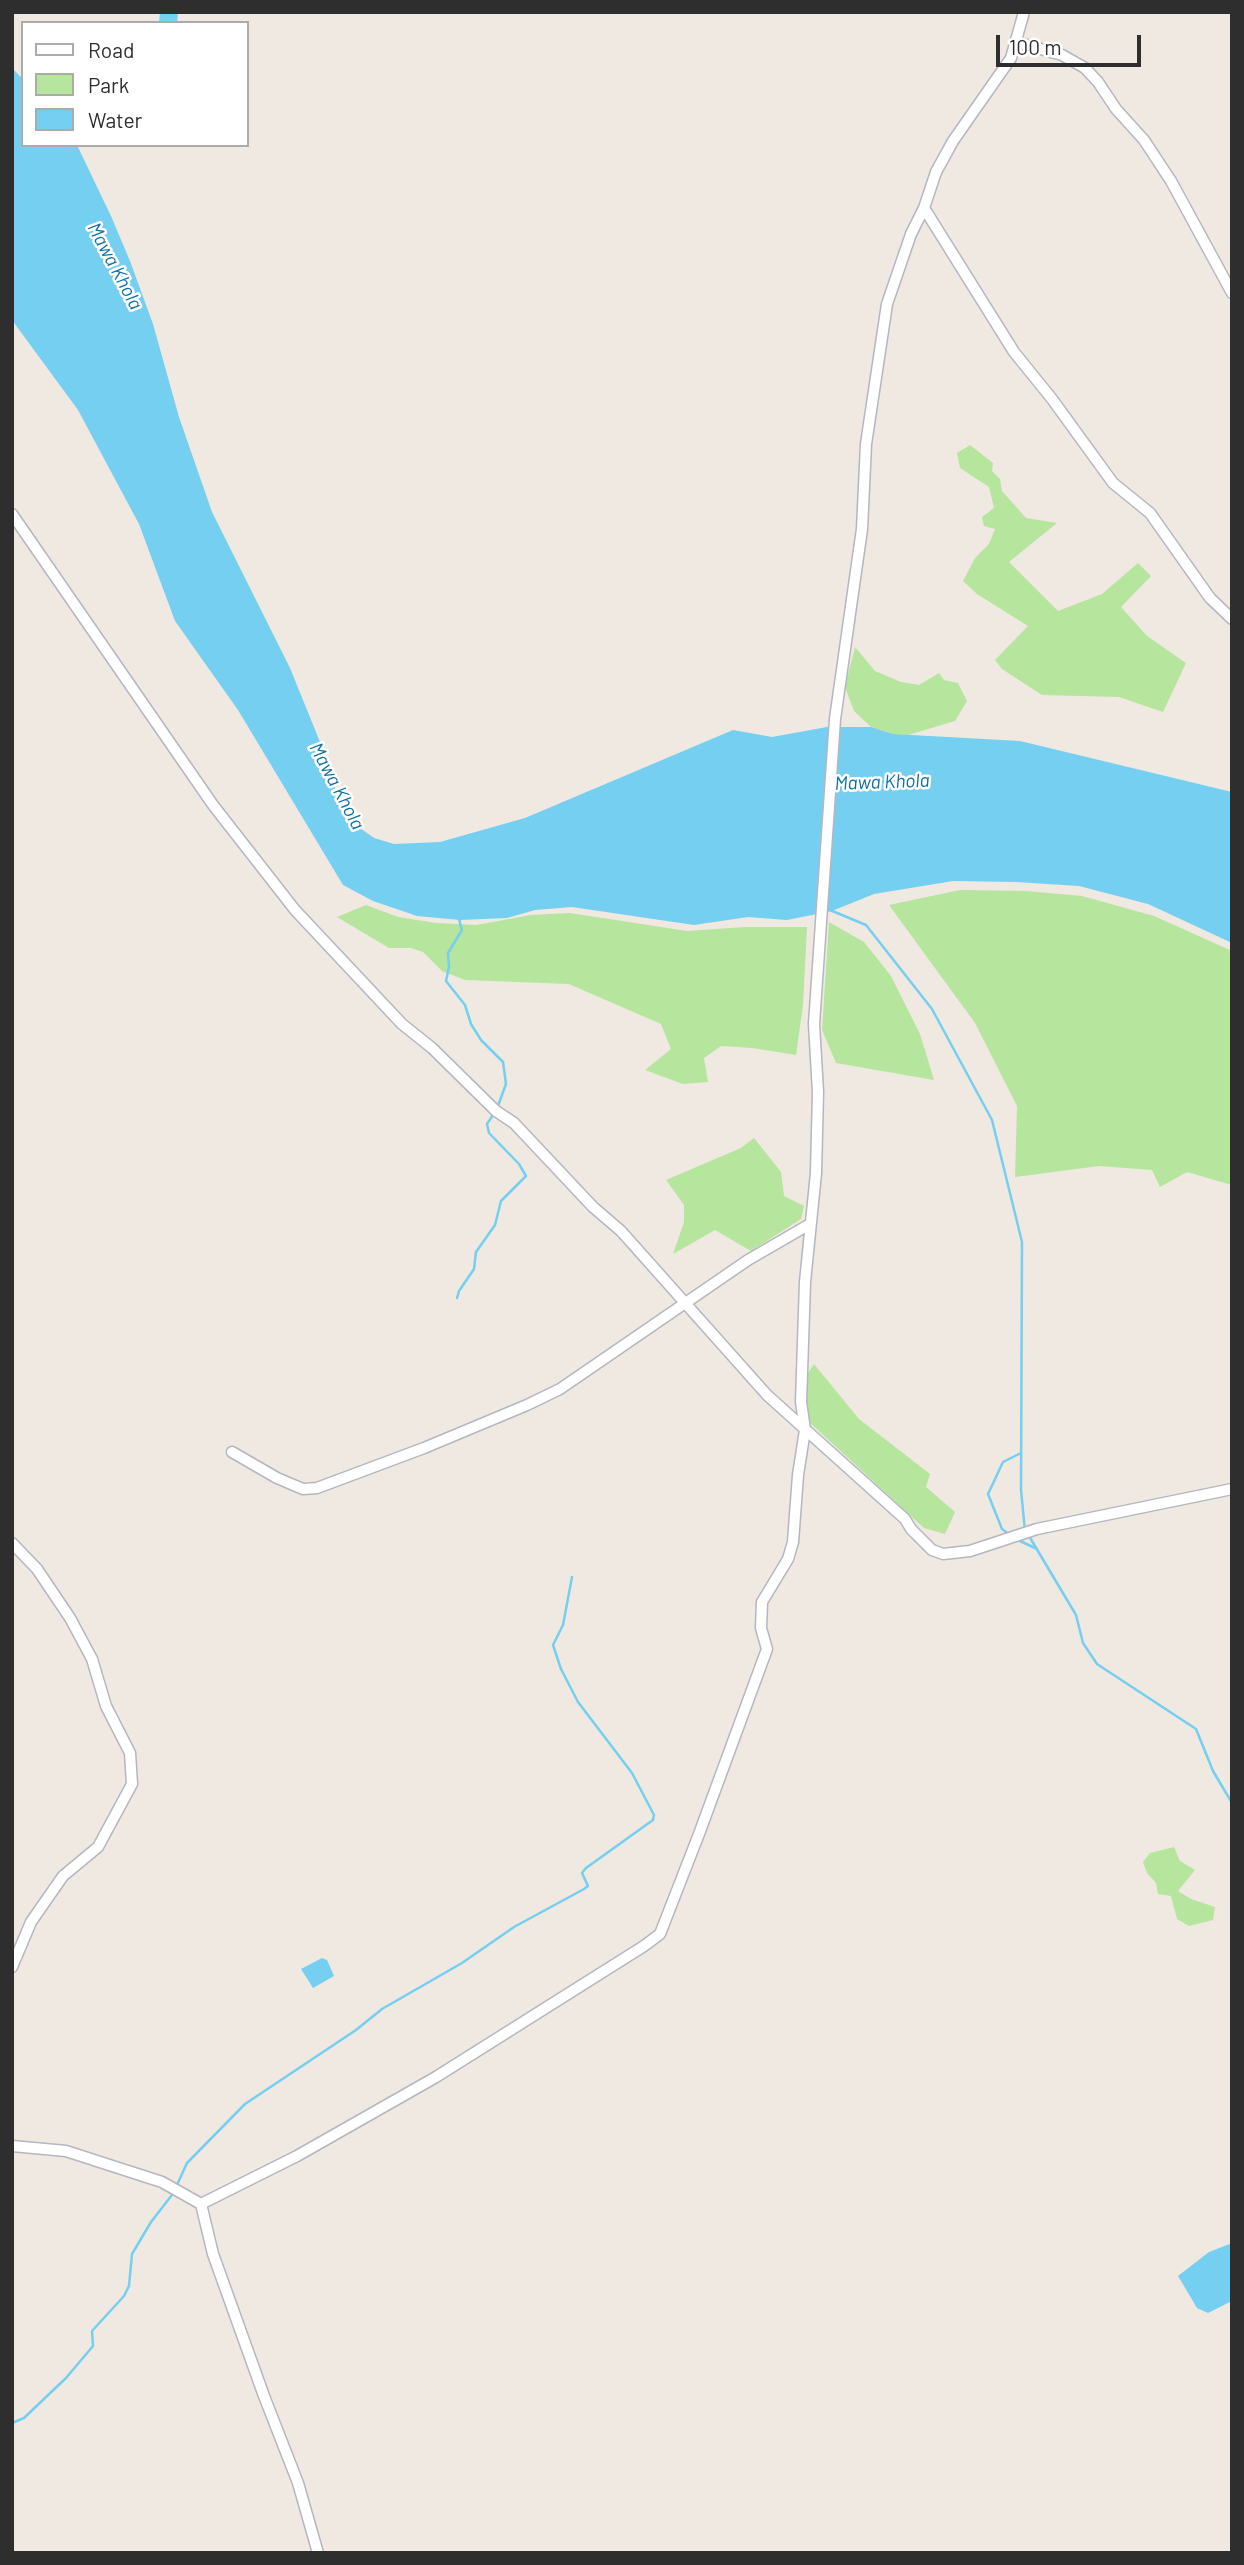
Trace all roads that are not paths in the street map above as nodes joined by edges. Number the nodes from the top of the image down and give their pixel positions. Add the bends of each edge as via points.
1 (1024, 12) edge
2 (1016, 42) junction
3 (924, 208) junction
4 (1232, 293) edge
5 (12, 514) edge
6 (1232, 619) edge
7 (810, 1224) junction
8 (686, 1302) junction
9 (805, 1430) junction
10 (232, 1452) dead end
11 (1232, 1489) edge
12 (12, 1543) edge
13 (12, 1967) edge
14 (12, 2147) edge
15 (201, 2204) junction
16 (318, 2553) edge

1 - 2 street
2 - 3 street via 1012,58 953,141
2 - 4 street via 1062,55 1098,82 1171,181
3 - 6 street via 1014,352 1113,483 1150,513 1210,598
3 - 7 street via 887,304 835,719 814,1024 818,1092
5 - 8 street via 214,805 295,910 402,1024 514,1123
7 - 8 street
7 - 9 street via 801,1402
8 - 9 street via 767,1395
8 - 10 street via 560,1389 317,1488 303,1489 276,1478
9 - 11 street via 905,1519 932,1550 943,1553 970,1551 1037,1529
9 - 15 street via 793,1542 762,1602 761,1628 767,1649 660,1934 436,2077
12 - 13 street via 37,1569 92,1659 106,1706 130,1754 132,1784 98,1847 63,1876 31,1922
14 - 15 street via 66,2151 162,2182
15 - 16 street via 217,2266 298,2483

